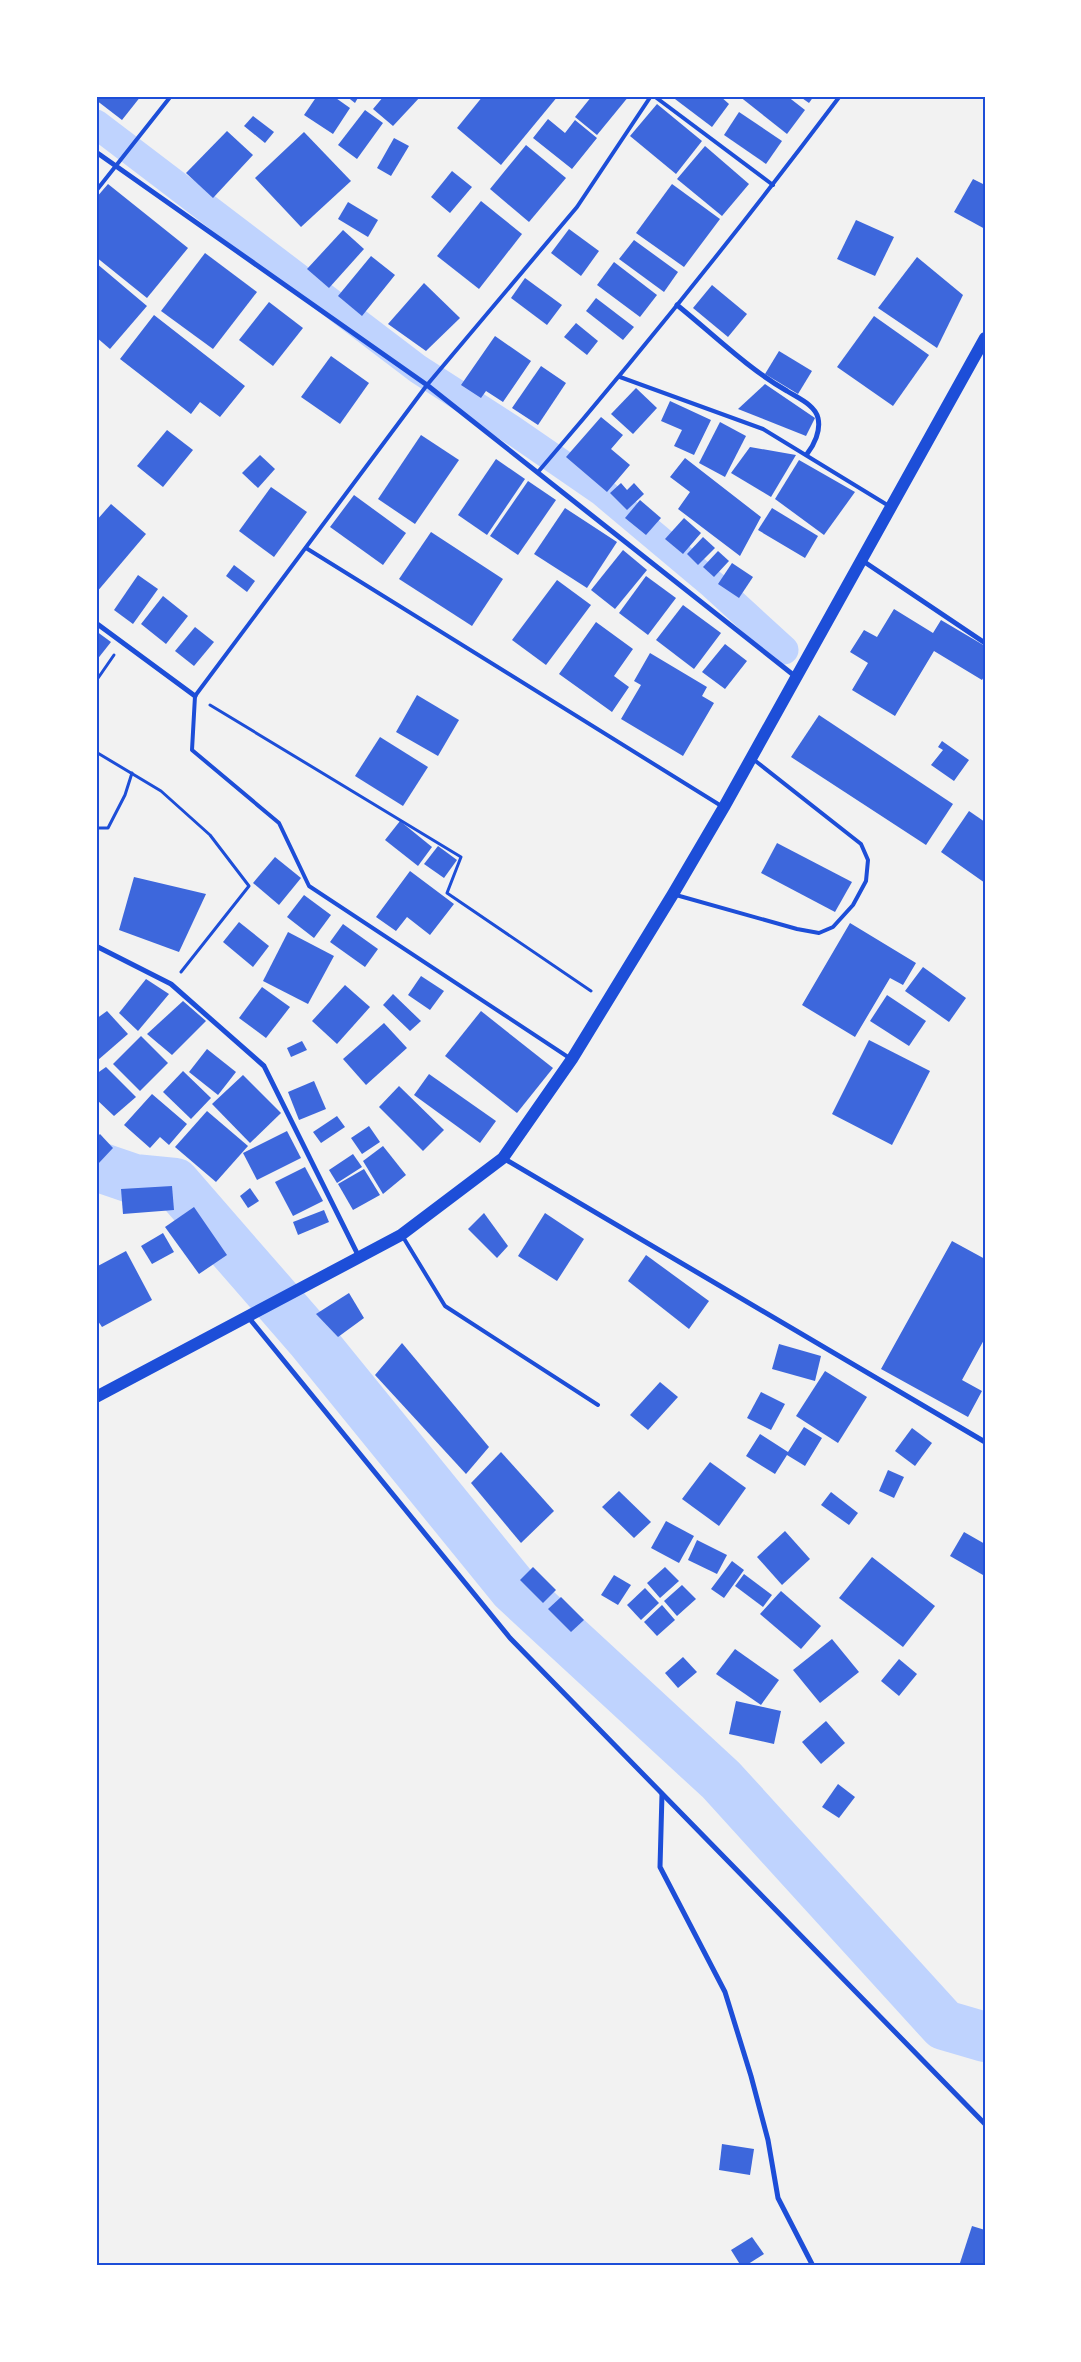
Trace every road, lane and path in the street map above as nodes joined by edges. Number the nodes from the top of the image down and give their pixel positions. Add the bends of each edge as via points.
1 (171, 96) edge
2 (653, 96) edge
3 (840, 96) edge
4 (96, 152) edge
5 (116, 167) junction
6 (773, 185) junction
7 (96, 191) edge
8 (677, 305) junction
9 (985, 338) edge
10 (620, 377) junction
11 (427, 385) junction
12 (807, 454) junction
13 (538, 472) junction
14 (891, 507) junction
15 (306, 548) junction
16 (860, 559) junction
17 (96, 623) edge
18 (123, 642) junction
19 (985, 643) edge
20 (796, 677) junction
21 (96, 680) edge
22 (196, 696) junction
23 (96, 752) edge
24 (751, 757) junction
25 (132, 773) junction
26 (724, 807) junction
27 (96, 828) edge
28 (673, 894) junction
29 (96, 946) edge
30 (171, 984) junction
31 (608, 1003) junction
32 (572, 1060) junction
33 (503, 1158) junction
34 (402, 1235) junction
35 (359, 1257) junction
36 (248, 1318) junction
37 (96, 1397) edge
38 (598, 1405) dead end
39 (985, 1442) edge
40 (662, 1794) junction
41 (985, 2124) edge
42 (813, 2266) edge

1 - 5 lane
2 - 6 lane
2 - 11 lane via 577,207
3 - 6 lane
4 - 5 street
5 - 7 lane
5 - 11 street
6 - 8 lane
8 - 10 lane
8 - 12 street via 772,382 810,405 818,418 814,445
9 - 14 main road
10 - 12 lane via 763,429
10 - 13 lane
11 - 13 street
11 - 15 lane
12 - 14 lane
13 - 20 street
14 - 16 main road
15 - 22 lane
15 - 26 lane
16 - 19 street
16 - 20 main road
17 - 18 street
18 - 21 path
18 - 22 street
20 - 24 main road
22 - 31 path via 461,857 448,893
22 - 32 lane via 192,750 279,823 309,886
23 - 25 path
24 - 26 main road
24 - 28 lane via 861,844 868,860 866,881 853,905 833,927 819,933 797,930
25 - 27 path via 108,828
25 - 30 path via 161,791 210,835 249,886
26 - 28 main road
28 - 31 main road
29 - 30 street
30 - 35 street via 264,1066
31 - 32 main road
32 - 33 main road
33 - 34 main road
33 - 39 street
34 - 35 main road
34 - 38 lane via 444,1306
35 - 36 main road
36 - 37 main road
36 - 40 street via 510,1638
40 - 41 street
40 - 42 street via 660,1867 725,1992 761,2112 778,2198

